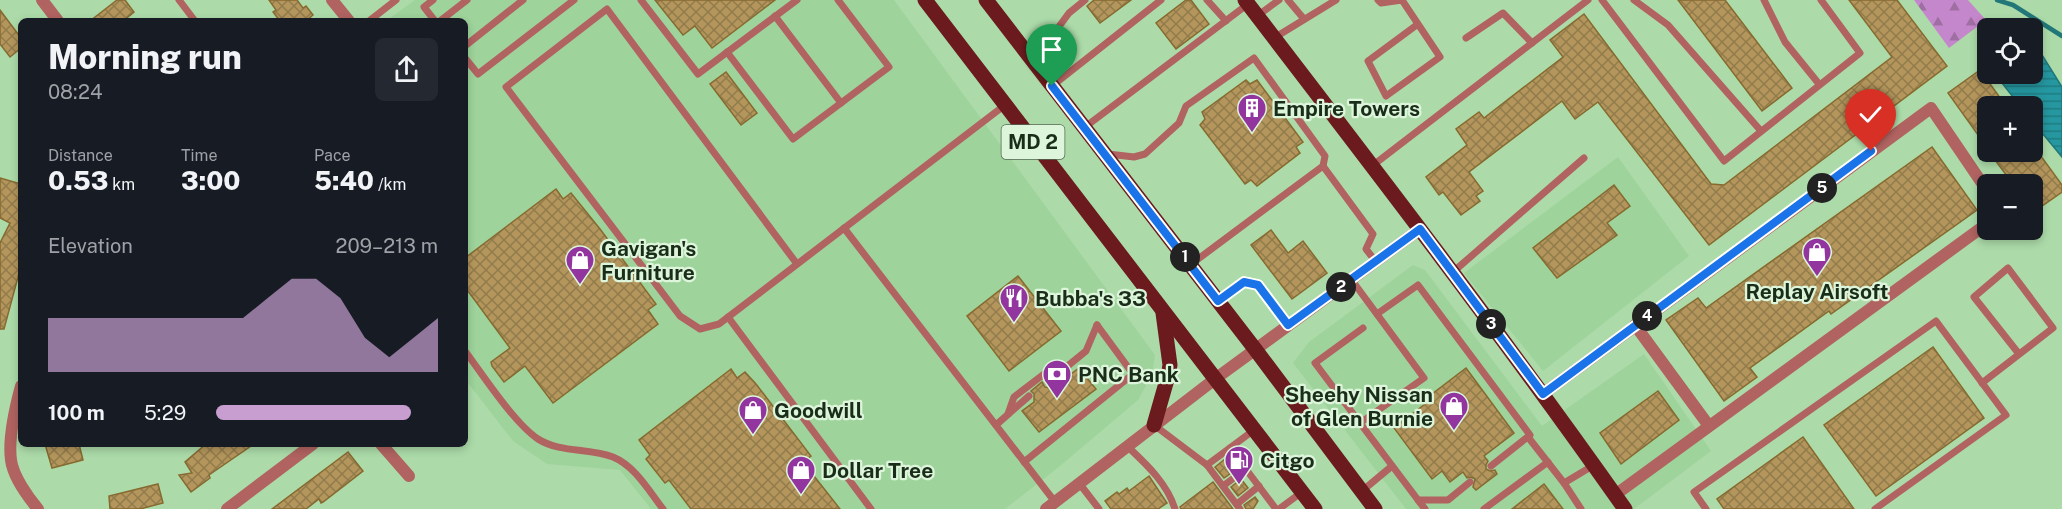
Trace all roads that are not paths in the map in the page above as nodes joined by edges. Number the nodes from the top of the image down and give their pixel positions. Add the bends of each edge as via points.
1 (42, 0) edge
2 (179, 0) edge
3 (333, 0) edge
4 (396, 0) edge
5 (433, 0) edge
6 (467, 0) edge
7 (523, 0) edge
8 (574, 0) edge
9 (641, 0) edge
10 (797, 0) edge
11 (838, 0) edge
12 (925, 0) edge
13 (986, 0) edge
14 (1085, 0) edge
15 (1161, 0) edge
16 (1208, 0) edge
17 (1279, 0) edge
18 (1288, 0) edge
19 (1336, 0) edge
20 (1378, 0) edge
21 (1588, 0) edge
22 (1602, 0) edge
23 (1634, 0) edge
24 (1764, 0) edge
25 (1821, 0) edge
26 (1250, 7) edge
27 (775, 16) junction
28 (56, 18) edge
29 (193, 18) edge
30 (347, 18) edge
31 (373, 18) edge
32 (433, 18) edge
33 (444, 18) edge
34 (1304, 19) junction
35 (1226, 21) junction
36 (1418, 24) junction
37 (1274, 38) junction
38 (1466, 38) dead end
39 (1532, 43) junction
40 (468, 44) edge
41 (727, 52) junction
42 (1029, 57) junction
43 (468, 62) edge
44 (1820, 84) junction
45 (1052, 86) junction
46 (841, 103) junction
47 (1005, 105) junction
48 (1084, 128) junction
49 (1761, 130) junction
50 (1105, 154) junction
51 (1584, 158) dead end
52 (1323, 166) junction
53 (1372, 166) junction
54 (1977, 176) edge
55 (844, 228) junction
56 (1420, 229) junction
57 (1977, 231) edge
58 (1376, 262) junction
59 (797, 264) junction
60 (1190, 265) junction
61 (1452, 272) junction
62 (1352, 279) junction
63 (1218, 301) junction
64 (1162, 310) junction
65 (1377, 314) junction
66 (728, 317) junction
67 (1288, 325) junction
68 (1635, 325) junction
69 (1363, 328) dead end
70 (1255, 349) junction
71 (2019, 354) junction
72 (468, 355) edge
73 (1068, 366) junction
74 (1215, 378) junction
75 (1048, 382) dead end
76 (1982, 383) junction
77 (1543, 394) junction
78 (18, 396) edge
79 (1029, 396) dead end
80 (1008, 414) junction
81 (1360, 423) junction
82 (996, 425) junction
83 (1154, 425) junction
84 (1709, 426) junction
85 (1254, 430) junction
86 (1528, 437) junction
87 (1127, 446) junction
88 (309, 447) edge
89 (384, 447) edge
90 (1230, 448) junction
91 (1024, 462) junction
92 (1548, 462) junction
93 (1207, 465) junction
94 (1594, 465) junction
95 (1392, 466) junction
96 (1491, 466) dead end
97 (1246, 469) junction
98 (408, 476) dead end
99 (1470, 482) dead end
100 (1079, 483) junction
101 (1564, 483) junction
102 (1223, 486) junction
103 (1259, 486) junction
104 (1302, 492) junction
105 (1362, 492) junction
106 (1615, 495) junction
107 (1418, 500) junction
108 (1050, 505) edge
109 (1239, 507) edge
110 (38, 509) edge
111 (227, 509) edge
112 (663, 509) edge
113 (871, 509) edge
114 (1099, 509) edge
115 (1176, 509) edge
116 (1277, 509) edge
117 (1315, 509) edge
118 (1375, 509) edge
119 (1425, 509) edge
120 (1484, 509) edge
121 (1581, 509) edge
122 (1625, 509) edge
123 (1706, 509) edge
124 (1875, 509) edge

1 - 28 street
2 - 29 lane
3 - 30 street
4 - 31 lane
5 - 32 lane via 424,7
6 - 33 lane
7 - 40 lane
8 - 43 lane via 478,74
9 - 41 lane via 698,74
10 - 27 lane
11 - 46 lane via 889,67
12 - 47 main road, MD 2
13 - 42 main road, MD 2
14 - 42 lane
15 - 45 lane
16 - 35 lane
17 - 26 lane
18 - 34 lane
19 - 34 lane
20 - 36 lane via 1402,0
21 - 39 lane
22 - 49 lane via 1724,161
23 - 49 lane via 1668,25
24 - 44 lane via 1785,42
25 - 44 lane via 1860,53
26 - 35 lane
26 - 37 main road
27 - 41 lane
27 - 46 lane
34 - 37 lane
35 - 48 lane
36 - 36 lane via 1440,57 1386,96 1368,61
37 - 53 main road
38 - 39 lane via 1503,13
39 - 53 lane
41 - 46 lane via 793,140
42 - 45 main road, MD 2
44 - 49 lane
45 - 48 main road, MD 2
47 - 55 lane
47 - 64 main road, MD 2
48 - 50 main road, MD 2
50 - 52 lane via 1144,154 1179,123 1186,106 1254,58 1325,156
50 - 60 main road, MD 2
51 - 61 lane
52 - 58 lane via 1373,234 1366,249
52 - 60 lane
53 - 56 main road
54 - 68 street via 1930,108
55 - 59 lane
55 - 82 lane
56 - 58 street
56 - 61 main road
57 - 84 street
58 - 62 street
59 - 66 lane
59 - 66 lane via 607,9 506,87 680,316 700,329
60 - 63 main road, MD 2
61 - 77 main road
62 - 65 lane
62 - 67 street
63 - 67 lane via 1244,282 1258,285
63 - 70 main road, MD 2
64 - 74 main road, MD 2
64 - 83 main road via 1170,364
65 - 81 lane via 1424,378
65 - 86 lane via 1418,285
66 - 113 lane
67 - 70 street
68 - 77 street
68 - 84 street
69 - 81 lane via 1315,363
70 - 74 street
70 - 105 main road, MD 2
71 - 71 lane via 2053,328 2008,268 1974,297
71 - 76 lane
72 - 112 lane via 523,427 538,439 613,457 633,470
73 - 75 lane
73 - 80 lane via 1052,368 1014,397
73 - 91 lane via 1086,351 1097,325 1133,374
74 - 83 street
74 - 85 main road, MD 2
76 - 123 lane via 1936,321 1694,492
76 - 124 lane via 2006,415
77 - 94 main road
78 - 110 street via 13,414 11,461 26,496
79 - 80 lane
80 - 82 lane
81 - 95 lane
82 - 91 lane
83 - 87 street
83 - 93 lane
84 - 106 street
85 - 90 lane
85 - 104 main road, MD 2
86 - 92 lane
86 - 96 lane
87 - 100 street
87 - 115 lane via 1158,478
88 - 111 street
89 - 98 street
90 - 93 lane
90 - 97 lane
91 - 108 lane
92 - 101 lane
92 - 120 lane
93 - 102 lane
94 - 101 lane
94 - 106 main road
95 - 105 lane
95 - 107 lane
97 - 102 lane
97 - 103 lane
99 - 107 lane via 1448,500
100 - 108 street
100 - 114 lane
101 - 121 lane
102 - 109 lane
103 - 109 lane
103 - 116 lane
104 - 116 lane
104 - 117 main road, MD 2
105 - 118 main road, MD 2
106 - 122 main road
107 - 119 lane

